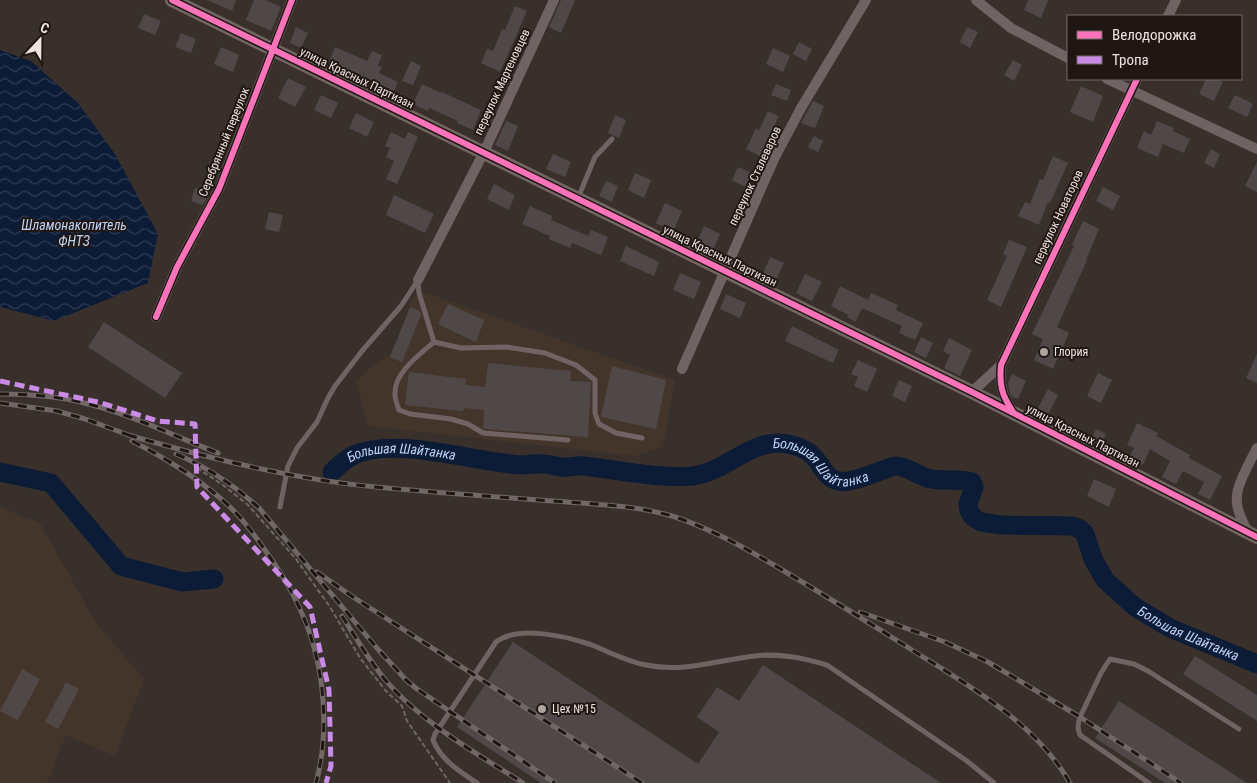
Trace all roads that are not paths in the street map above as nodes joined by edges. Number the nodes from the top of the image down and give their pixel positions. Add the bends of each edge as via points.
1 (172, 0) edge
2 (292, 0) edge
3 (554, 0) edge
4 (866, 0) edge
5 (976, 0) edge
6 (1176, 0) edge
7 (1168, 15) edge
8 (273, 49) junction
9 (1067, 57) edge
10 (1109, 80) edge
11 (1136, 80) edge
12 (1130, 91) junction
13 (612, 139) dead end
14 (1257, 149) edge
15 (484, 152) junction
16 (578, 199) junction
17 (726, 272) junction
18 (418, 280) junction
19 (156, 317) dead end
20 (434, 342) junction
21 (1001, 365) junction
22 (682, 369) dead end
23 (972, 392) junction
24 (1013, 412) junction
25 (642, 438) dead end
26 (568, 440) dead end
27 (1257, 448) edge
28 (280, 507) dead end
29 (1253, 535) edge
30 (1239, 729) dead end
31 (477, 783) edge
32 (994, 783) edge
33 (1149, 783) edge

1 - 8 street, улица Красных Партизан
2 - 8 street, Серебрянный переулок
3 - 15 street, переулок Мартеновцев
4 - 17 street, переулок Сталеваров via 783,142
5 - 9 street via 1011,28
6 - 7 street
8 - 15 street, улица Красных Партизан
8 - 19 street, Серебрянный переулок via 219,189 177,267
10 - 12 street
11 - 12 street, переулок Новаторов
12 - 14 street
12 - 21 street, переулок Новаторов
13 - 16 lane via 595,157
15 - 16 street, улица Красных Партизан
15 - 18 street, переулок Мартеновцев
16 - 17 street, улица Красных Партизан
17 - 22 street, переулок Сталеваров
17 - 23 street, улица Красных Партизан
18 - 20 lane
18 - 28 lane via 401,306 335,386 316,422 294,453 288,466
20 - 25 lane via 460,348 508,347 545,353 576,365 595,380 595,413 599,424 616,433
20 - 26 lane via 396,380 394,395 399,410 451,419 483,433
21 - 23 street
21 - 24 street via 999,381
23 - 24 street, улица Красных Партизан
24 - 29 street, улица Красных Партизан
27 - 29 street via 1237,496 1240,514
30 - 33 lane via 1148,671 1110,658 1080,717 1078,730 1080,735
31 - 32 lane via 453,766 433,740 496,642 507,636 527,633 572,640 633,663 659,668 687,668 772,655 827,665

